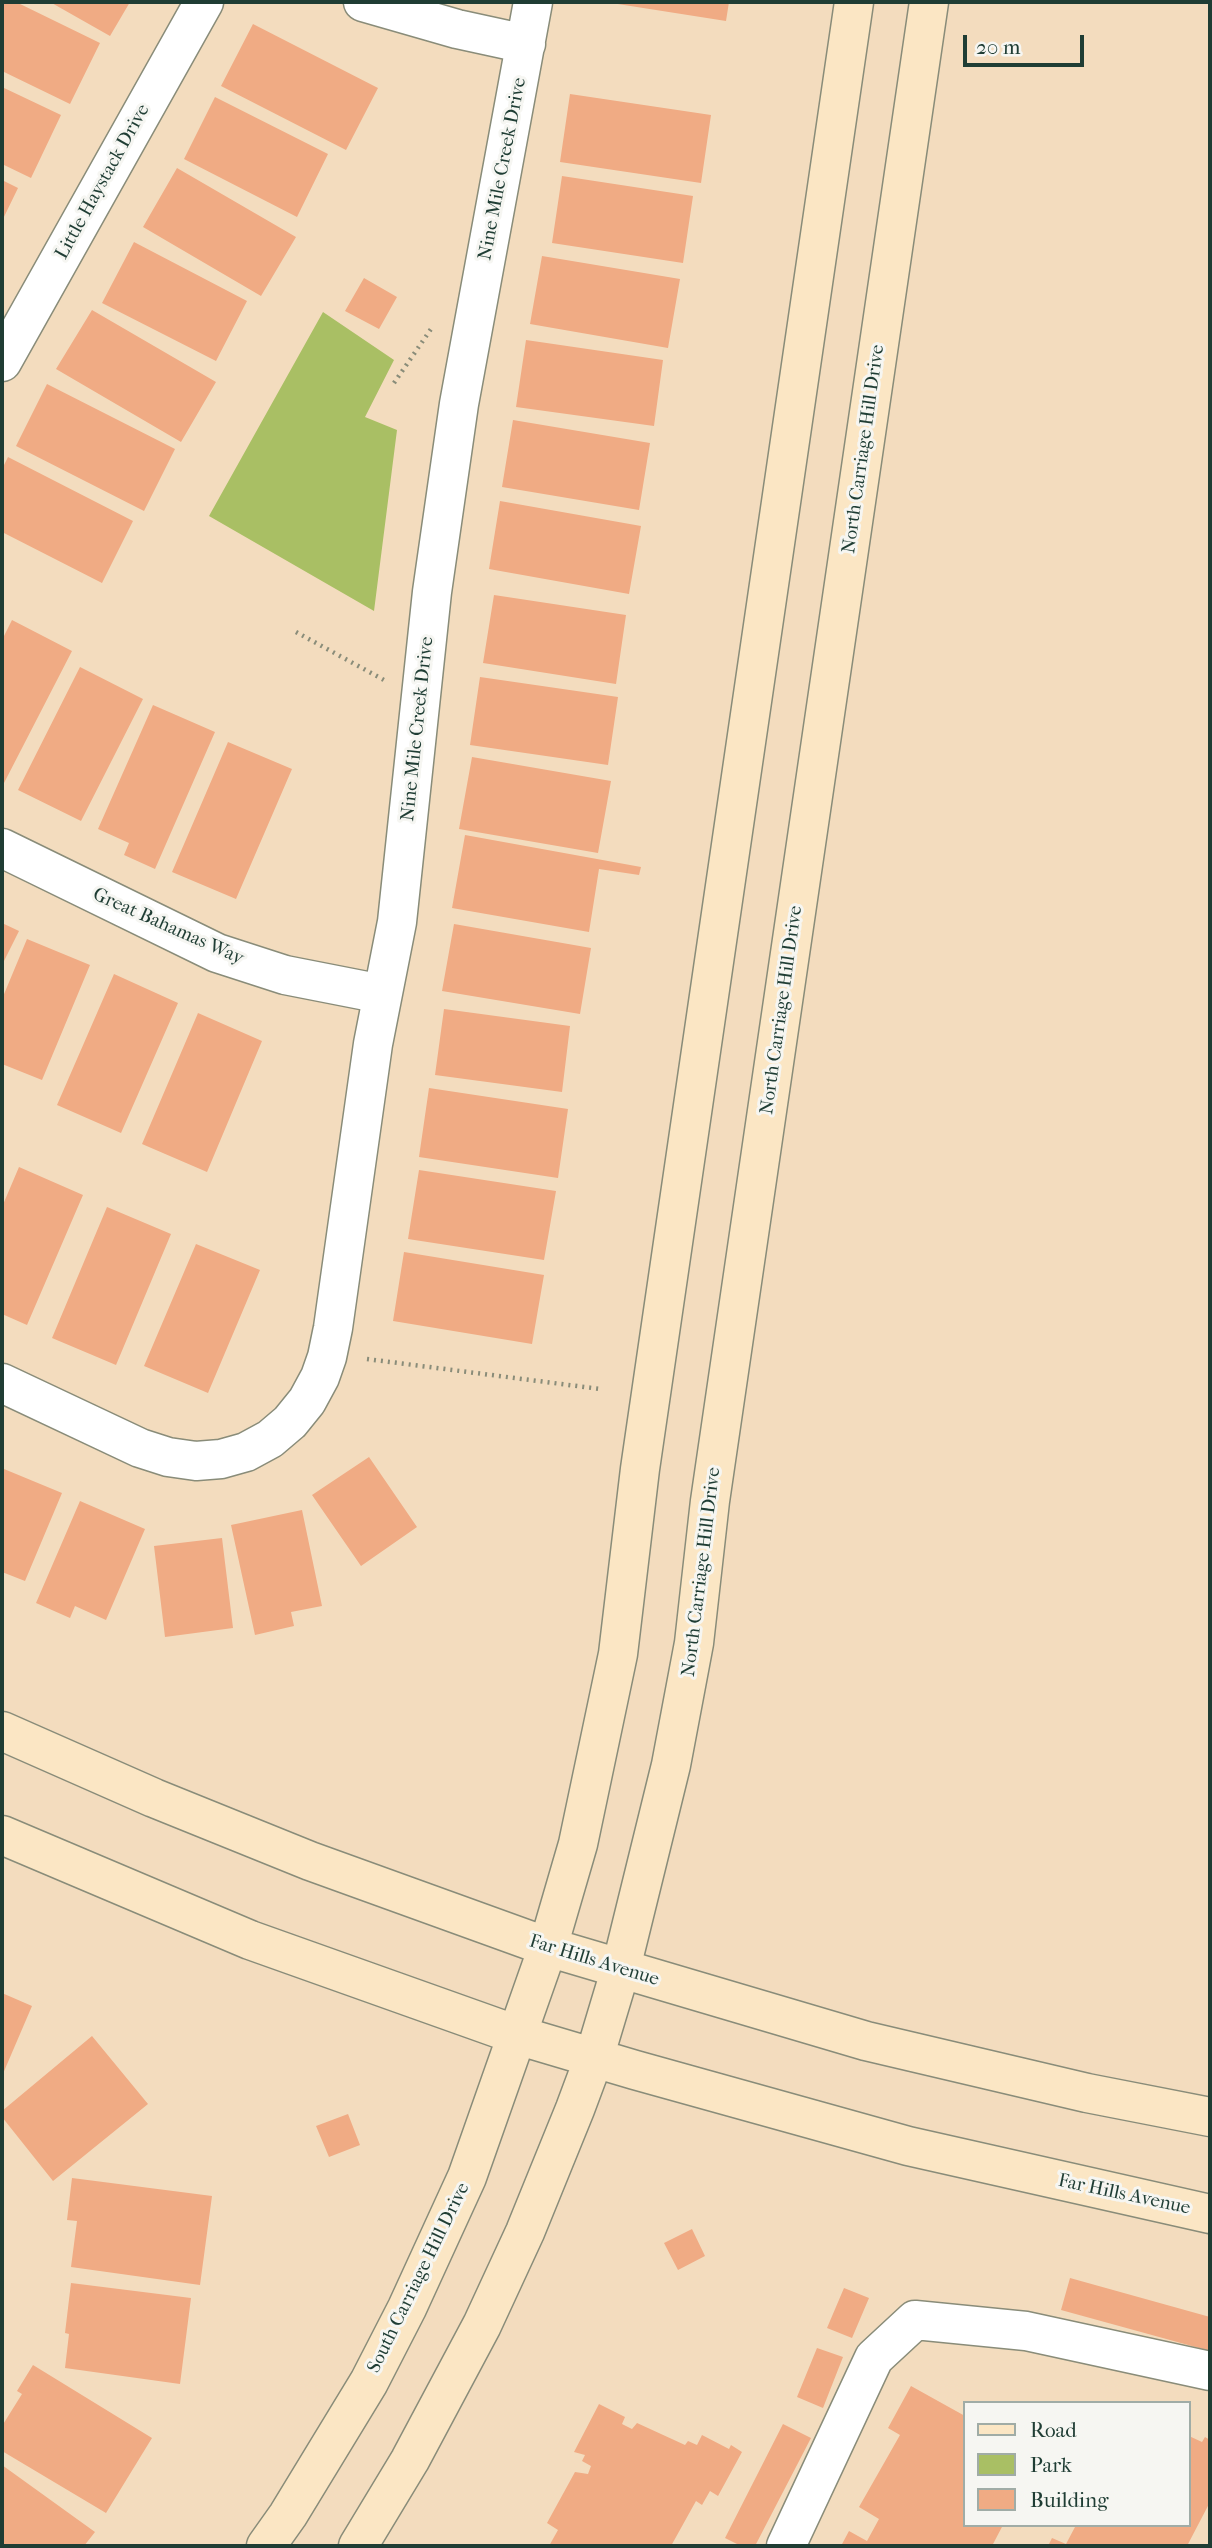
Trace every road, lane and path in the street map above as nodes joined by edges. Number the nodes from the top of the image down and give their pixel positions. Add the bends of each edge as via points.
1 (204, 2) edge
2 (363, 2) edge
3 (533, 2) edge
4 (854, 2) edge
5 (929, 2) edge
6 (526, 44) junction
7 (431, 328) dead end
8 (2, 362) edge
9 (394, 383) dead end
10 (296, 632) dead end
11 (385, 680) dead end
12 (2, 848) edge
13 (382, 994) junction
14 (367, 1359) dead end
15 (2, 1383) edge
16 (600, 1389) dead end
17 (2, 1731) edge
18 (2, 1835) edge
19 (548, 1947) junction
20 (621, 1968) junction
21 (517, 2035) junction
22 (594, 2058) junction
23 (1210, 2118) edge
24 (1210, 2214) edge
25 (1210, 2371) edge
26 (266, 2546) edge
27 (358, 2546) edge
28 (786, 2546) edge

1 - 8 street, Little Haystack Drive
2 - 6 street
3 - 6 street, Nine Mile Creek Drive
4 - 19 street via 644,1441 618,1654 578,1844
5 - 20 street, North Carriage Hill Drive via 712,1488 694,1643 671,1765
6 - 13 street, Nine Mile Creek Drive via 459,404 432,592 397,922
7 - 9 path
10 - 11 path
12 - 13 street, Great Bahamas Way via 217,953 285,975
13 - 15 street, Nine Mile Creek Drive via 327,1357 307,1401 290,1422 246,1452 196,1461 139,1448
14 - 16 path
17 - 19 street, Far Hills Avenue via 297,1856
18 - 21 street, Far Hills Avenue via 250,1940
19 - 20 street, Far Hills Avenue
19 - 21 street, South Carriage Hill Drive
20 - 22 street, North Carriage Hill Drive
20 - 23 street, Far Hills Avenue via 866,2041
21 - 22 street, Far Hills Avenue
21 - 26 street, South Carriage Hill Drive via 467,2177 407,2308 369,2382
22 - 24 street, Far Hills Avenue via 908,2146
22 - 27 street via 499,2290 411,2460
25 - 28 street via 1026,2331 915,2320 874,2358

